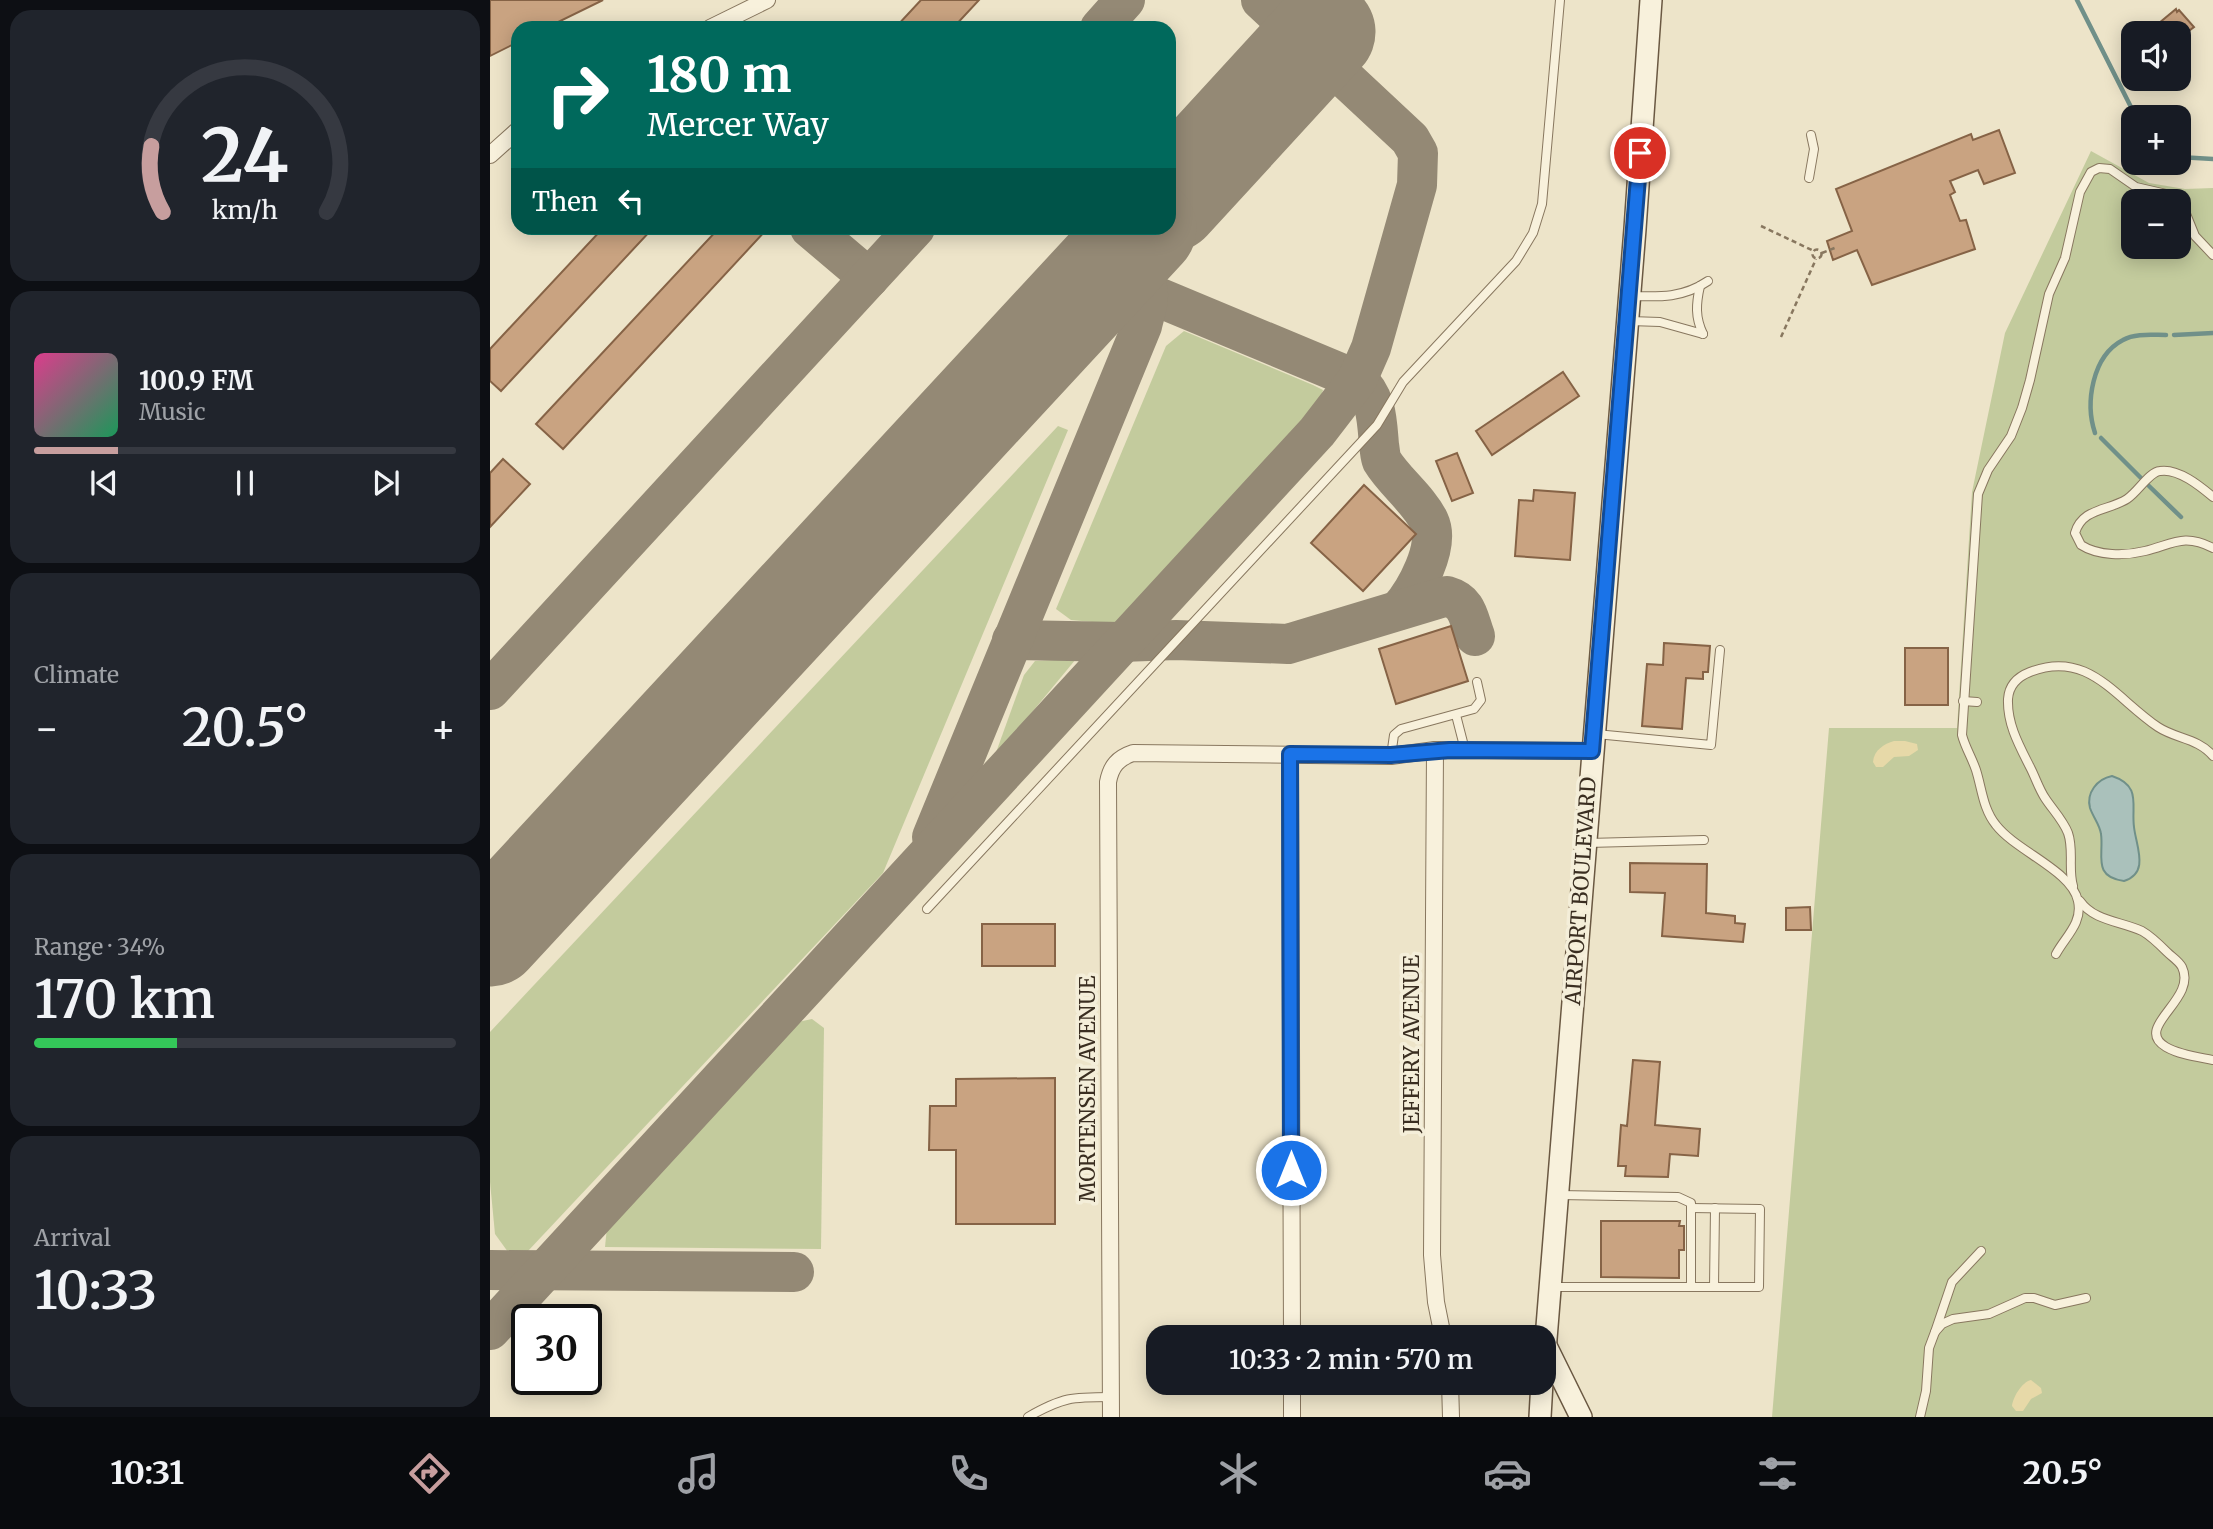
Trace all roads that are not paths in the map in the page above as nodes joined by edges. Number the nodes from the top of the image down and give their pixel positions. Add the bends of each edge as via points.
1 (766, 0) edge
2 (1560, 0) edge
3 (1651, 0) edge
4 (724, 21) edge
5 (1811, 135) dead end
6 (511, 137) edge
7 (490, 155) edge
8 (1809, 178) dead end
9 (2213, 255) edge
10 (1630, 296) junction
11 (1628, 321) junction
12 (2213, 497) edge
13 (2213, 548) edge
14 (1720, 650) dead end
15 (1477, 682) dead end
16 (1963, 701) junction
17 (1977, 702) dead end
18 (1456, 715) junction
19 (1593, 743) junction
20 (1435, 750) junction
21 (1465, 750) junction
22 (1290, 754) junction
23 (1391, 755) junction
24 (2213, 756) edge
25 (1704, 839) dead end
26 (1585, 843) junction
27 (2074, 891) junction
28 (927, 909) dead end
29 (2056, 954) dead end
30 (2213, 1060) edge
31 (1558, 1195) junction
32 (1691, 1208) junction
33 (1715, 1208) junction
34 (1981, 1251) dead end
35 (1550, 1287) junction
36 (1691, 1287) junction
37 (1714, 1287) junction
38 (2086, 1298) dead end
39 (1292, 1325) edge
40 (1441, 1325) edge
41 (1547, 1325) edge
42 (1935, 1332) junction
43 (1556, 1374) edge
44 (1292, 1395) edge
45 (1450, 1395) edge
46 (1541, 1395) edge
47 (1111, 1397) junction
48 (1028, 1417) edge
49 (1111, 1417) edge
50 (1292, 1417) edge
51 (1451, 1417) edge
52 (1540, 1417) edge
53 (1581, 1417) edge
54 (1920, 1417) edge

1 - 4 street
2 - 28 lane via 1542,204 1533,233 1516,261 1403,382 1377,425
3 - 10 main road, AIRPORT BOULEVARD
5 - 8 lane via 1814,149
6 - 7 street
9 - 16 lane via 2195,236 2175,196 2136,187 2105,168 2087,176 2068,248 2046,304 2022,408 1978,494
10 - 11 main road, AIRPORT BOULEVARD
10 - 11 lane via 1681,295 1704,284 1696,310 1703,334 1660,322
11 - 19 main road, AIRPORT BOULEVARD
12 - 13 lane via 2174,473 2159,471 2127,499 2085,516 2075,533 2081,545 2100,553 2136,553 2180,540
14 - 19 lane via 1711,745
15 - 18 lane via 1479,705
16 - 17 lane
16 - 27 lane via 1963,742 1993,822 2021,849 2063,877
18 - 21 lane
18 - 23 lane via 1401,729 1394,735
19 - 21 street
19 - 26 main road, AIRPORT BOULEVARD
20 - 21 street
20 - 23 street
20 - 40 street, JEFFERY AVENUE via 1432,1255
22 - 23 street
22 - 39 street
22 - 47 street, MORTENSEN AVENUE via 1133,753 1110,771
24 - 27 lane via 2201,745 2157,727 2123,697 2076,667 2050,666 2017,680 2008,698 2013,731 2043,796 2069,836
25 - 26 lane
26 - 31 main road, AIRPORT BOULEVARD
27 - 29 lane via 2079,906 2076,923
27 - 30 lane via 2092,914 2144,932 2179,963 2185,980 2182,993 2161,1019 2157,1037 2172,1049
31 - 32 lane via 1678,1197 1691,1203
31 - 35 main road, AIRPORT BOULEVARD
32 - 33 lane
32 - 36 lane
33 - 37 lane
33 - 37 lane via 1760,1209 1759,1287
34 - 42 lane via 1952,1282
35 - 36 lane
35 - 41 main road, AIRPORT BOULEVARD
36 - 37 lane
38 - 42 lane via 2055,1305 2025,1298 1989,1314 1953,1319
42 - 54 lane
43 - 53 main road
44 - 50 street
45 - 51 street
46 - 52 main road
47 - 48 lane via 1072,1397
47 - 49 street, MORTENSEN AVENUE

